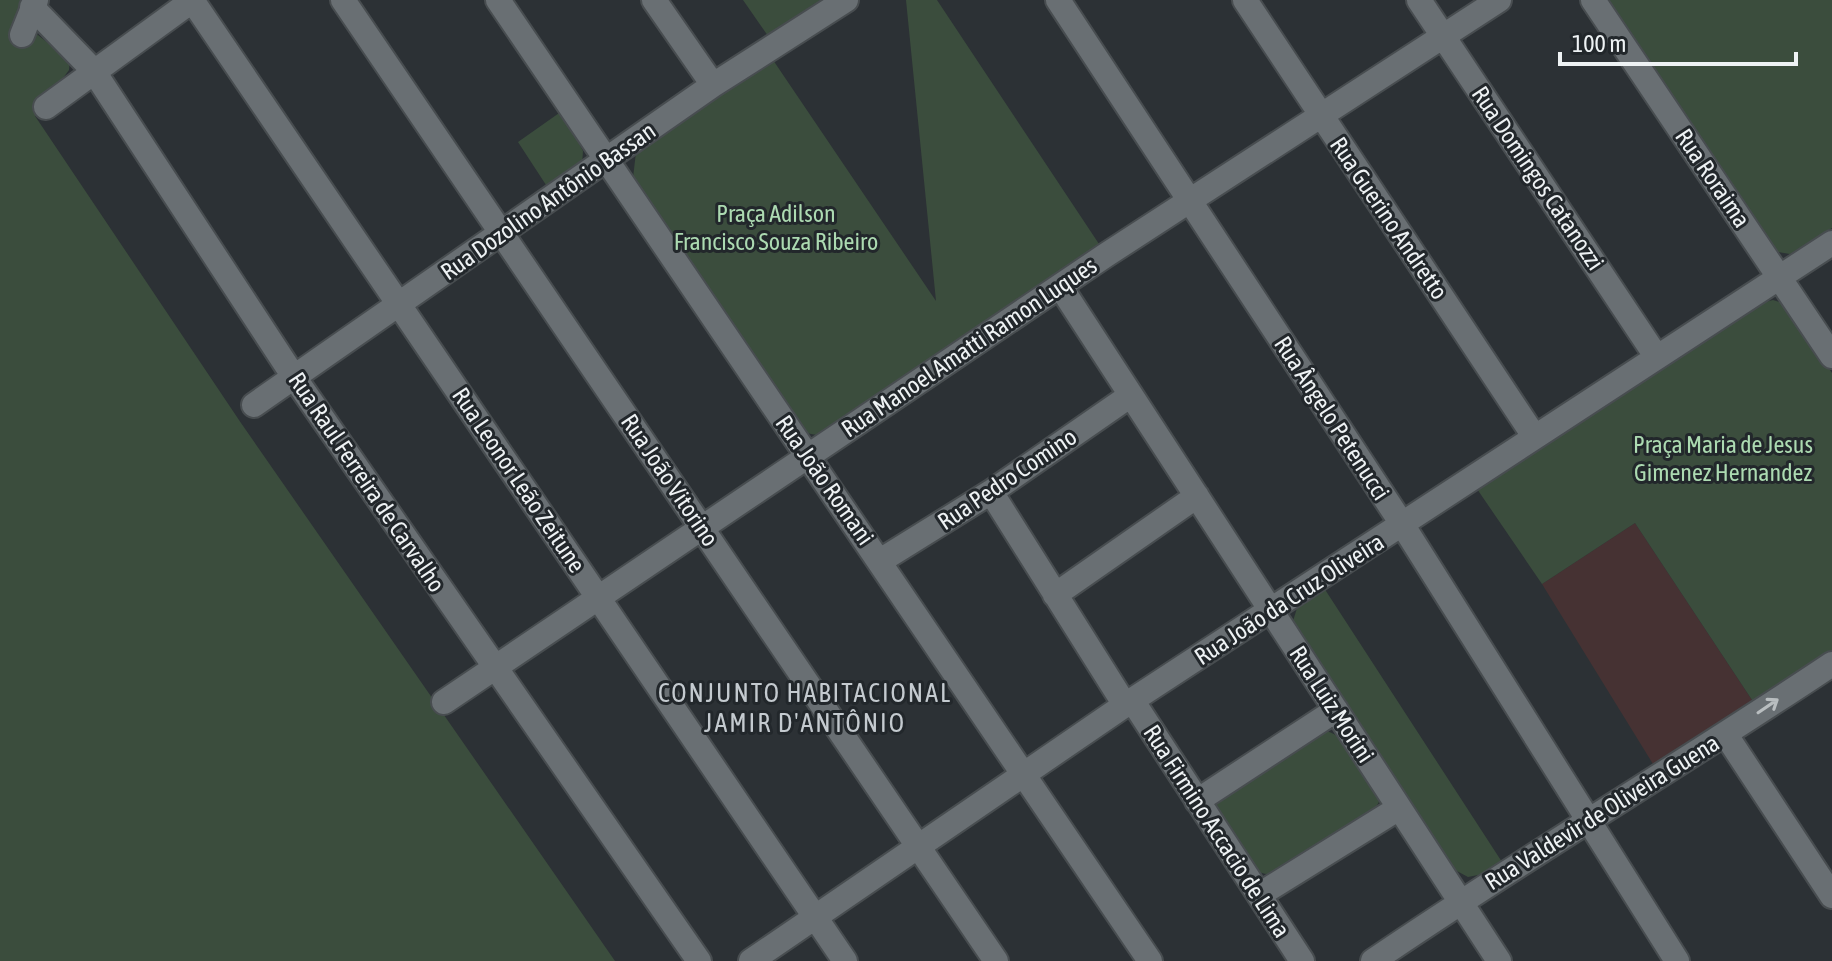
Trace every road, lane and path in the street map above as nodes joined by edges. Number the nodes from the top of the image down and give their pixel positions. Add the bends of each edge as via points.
1 (193, 0) edge
2 (343, 0) edge
3 (498, 0) edge
4 (654, 0) edge
5 (846, 0) edge
6 (1058, 0) edge
7 (1245, 0) edge
8 (1419, 0) edge
9 (1499, 0) edge
10 (1593, 0) edge
11 (34, 4) edge
12 (22, 35) dead end
13 (1443, 35) junction
14 (93, 70) junction
15 (713, 85) junction
16 (46, 107) dead end
17 (1321, 116) junction
18 (607, 161) junction
19 (1191, 201) junction
20 (501, 231) junction
21 (1832, 243) edge
22 (1780, 277) junction
23 (1060, 286) junction
24 (399, 306) junction
25 (1656, 356) junction
26 (1832, 356) edge
27 (294, 377) junction
28 (1131, 395) junction
29 (254, 405) dead end
30 (1534, 436) junction
31 (808, 456) junction
32 (991, 492) junction
33 (1197, 496) junction
34 (1402, 524) junction
35 (704, 528) junction
36 (880, 561) junction
37 (1055, 595) junction
38 (600, 598) junction
39 (1272, 611) junction
40 (1832, 664) edge
41 (495, 670) junction
42 (444, 702) dead end
43 (1128, 703) junction
44 (1336, 710) junction
45 (1726, 735) junction
46 (1023, 774) junction
47 (1197, 801) junction
48 (1399, 808) junction
49 (1586, 820) junction
50 (917, 847) junction
51 (1259, 895) junction
52 (1832, 896) edge
53 (1460, 902) junction
54 (814, 915) junction
55 (699, 961) edge
56 (751, 961) edge
57 (845, 961) edge
58 (996, 961) edge
59 (1150, 961) edge
60 (1302, 961) edge
61 (1373, 961) edge
62 (1499, 961) edge
63 (1677, 961) edge

1 - 14 street
1 - 24 street, Rua Leonor Leão Zeitune
2 - 20 street, Rua João Vitorino
3 - 18 street, Rua João Romani
4 - 15 street
5 - 15 street, Rua Dozolino Antônio Bassan
6 - 19 street, Rua Ângelo Petenucci
7 - 17 street, Rua Guerino Andretto
8 - 13 street, Rua Domingos Catanozzi
9 - 13 street, Rua Manoel Amatti Ramon Luques
10 - 22 street, Rua Roraima
11 - 12 street
11 - 14 street, Rua Raul Ferreira de Carvalho
13 - 17 street, Rua Manoel Amatti Ramon Luques
13 - 25 street, Rua Domingos Catanozzi
14 - 16 street
14 - 27 street, Rua Raul Ferreira de Carvalho
15 - 18 street, Rua Dozolino Antônio Bassan
17 - 19 street, Rua Manoel Amatti Ramon Luques
17 - 30 street, Rua Guerino Andretto
18 - 20 street, Rua Dozolino Antônio Bassan
18 - 31 street, Rua João Romani
19 - 23 street, Rua Manoel Amatti Ramon Luques
19 - 34 street, Rua Ângelo Petenucci
20 - 24 street, Rua Dozolino Antônio Bassan
20 - 35 street, Rua João Vitorino
21 - 22 street, Rua João da Cruz Oliveira
22 - 25 street, Rua João da Cruz Oliveira
22 - 26 street, Rua Roraima
23 - 28 street, Rua Luiz Morini
23 - 31 street, Rua Manoel Amatti Ramon Luques
24 - 27 street, Rua Dozolino Antônio Bassan
24 - 38 street, Rua Leonor Leão Zeitune
25 - 30 street, Rua João da Cruz Oliveira
27 - 29 street, Rua Dozolino Antônio Bassan
27 - 41 street, Rua Raul Ferreira de Carvalho
28 - 32 street, Rua Pedro Comino
28 - 33 street, Rua Luiz Morini
30 - 34 street, Rua João da Cruz Oliveira
31 - 35 street, Rua Manoel Amatti Ramon Luques
31 - 36 street, Rua João Romani
32 - 36 street, Rua Pedro Comino
32 - 37 street, Rua Firmino Accacio de Lima
33 - 37 street
33 - 39 street, Rua Luiz Morini
34 - 39 street, Rua João da Cruz Oliveira
34 - 49 street, Rua Ângelo Petenucci
35 - 38 street, Rua Manoel Amatti Ramon Luques
35 - 50 street, Rua João Vitorino
36 - 46 street, Rua João Romani
37 - 43 street, Rua Firmino Accacio de Lima
38 - 41 street, Rua Manoel Amatti Ramon Luques
38 - 54 street, Rua Leonor Leão Zeitune
39 - 43 street, Rua João da Cruz Oliveira
39 - 44 street, Rua Luiz Morini
45 -> 40 street, Rua Valdevir de Oliveira Guena
41 - 42 street, Rua Manoel Amatti Ramon Luques
41 - 55 street, Rua Raul Ferreira de Carvalho
43 - 46 street, Rua João da Cruz Oliveira
43 - 47 street, Rua Firmino Accacio de Lima
44 - 47 street
44 - 48 street, Rua Luiz Morini
45 - 49 street, Rua Valdevir de Oliveira Guena
45 - 52 street
46 - 50 street, Rua João da Cruz Oliveira
46 - 59 street, Rua João Romani
47 - 51 street, Rua Firmino Accacio de Lima
48 - 51 street
48 - 53 street, Rua Luiz Morini
49 - 53 street, Rua Valdevir de Oliveira Guena
49 - 63 street, Rua Ângelo Petenucci
50 - 54 street, Rua João da Cruz Oliveira
50 - 58 street, Rua João Vitorino
51 - 60 street, Rua Firmino Accacio de Lima
53 - 61 street, Rua Valdevir de Oliveira Guena
53 - 62 street, Rua Luiz Morini
54 - 56 street, Rua João da Cruz Oliveira
54 - 57 street, Rua Leonor Leão Zeitune

